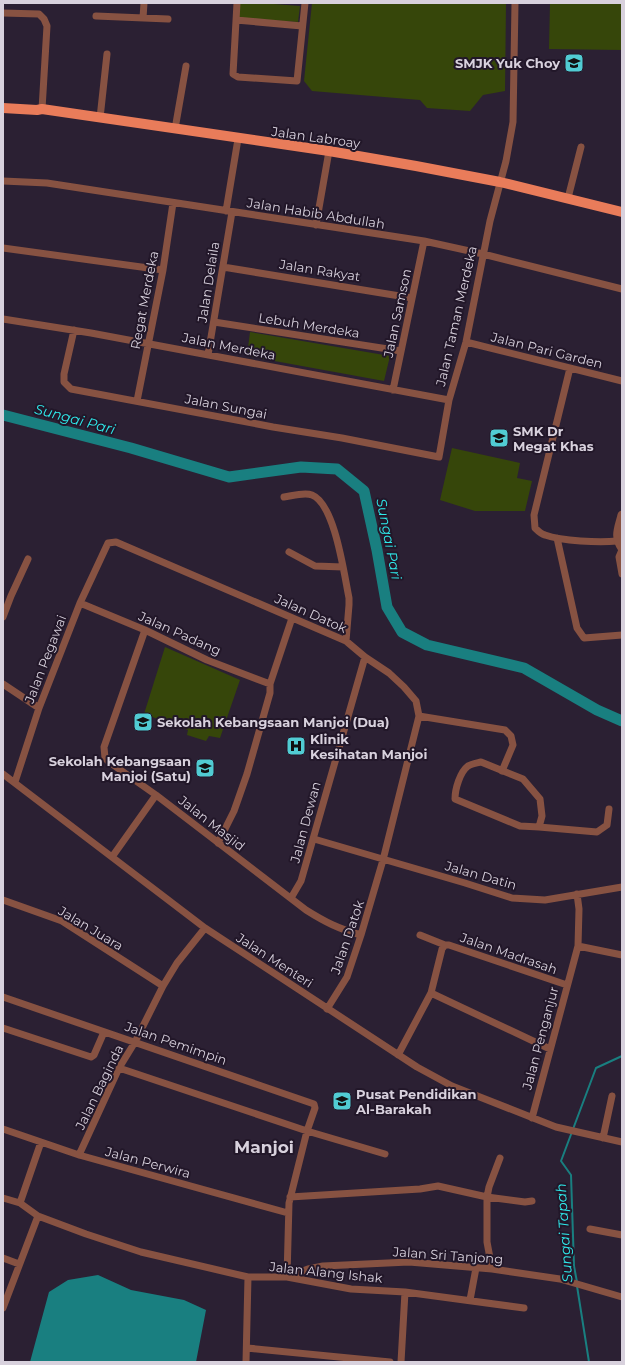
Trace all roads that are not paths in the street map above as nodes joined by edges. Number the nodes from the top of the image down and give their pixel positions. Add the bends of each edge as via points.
1 (144, 3) edge
2 (238, 3) edge
3 (305, 3) edge
4 (515, 3) edge
5 (3, 13) edge
6 (96, 16) dead end
7 (143, 18) junction
8 (168, 19) dead end
9 (236, 20) junction
10 (302, 26) junction
11 (107, 54) dead end
12 (186, 66) dead end
13 (3, 104) edge
14 (3, 108) edge
15 (42, 109) junction
16 (100, 118) junction
17 (175, 129) junction
18 (238, 139) junction
19 (581, 147) dead end
20 (329, 151) junction
21 (3, 181) edge
22 (500, 182) junction
23 (568, 198) junction
24 (173, 203) junction
25 (229, 211) junction
26 (622, 212) edge
27 (316, 225) junction
28 (424, 241) junction
29 (3, 248) edge
30 (483, 254) junction
31 (223, 267) junction
32 (163, 270) junction
33 (622, 289) edge
34 (412, 298) junction
35 (3, 319) edge
36 (214, 322) junction
37 (74, 330) junction
38 (466, 342) junction
39 (148, 343) junction
40 (401, 351) junction
41 (208, 355) junction
42 (570, 368) junction
43 (622, 381) edge
44 (393, 390) junction
45 (449, 400) junction
46 (137, 401) junction
47 (439, 457) joint
48 (284, 496) dead end
49 (622, 515) edge
50 (557, 538) junction
51 (620, 546) edge
52 (105, 547) joint
53 (290, 552) dead end
54 (28, 559) dead end
55 (343, 567) junction
56 (622, 574) edge
57 (3, 594) edge
58 (11, 596) junction
59 (80, 603) junction
60 (3, 617) edge
61 (292, 618) junction
62 (145, 630) junction
63 (622, 635) edge
64 (346, 641) junction
65 (365, 657) junction
66 (3, 684) edge
67 (270, 684) junction
68 (39, 708) junction
69 (419, 716) junction
70 (502, 770) junction
71 (3, 774) edge
72 (14, 782) junction
73 (156, 795) junction
74 (609, 809) dead end
75 (538, 827) junction
76 (314, 839) junction
77 (218, 843) junction
78 (112, 856) junction
79 (383, 860) junction
80 (622, 887) edge
81 (577, 894) junction
82 (291, 898) junction
83 (3, 900) edge
84 (205, 928) junction
85 (361, 935) junction
86 (420, 935) dead end
87 (445, 945) junction
88 (578, 946) junction
89 (622, 955) edge
90 (567, 985) junction
91 (163, 986) junction
92 (431, 993) junction
93 (3, 998) edge
94 (327, 1009) junction
95 (3, 1028) edge
96 (104, 1032) junction
97 (135, 1042) junction
98 (550, 1049) junction
99 (398, 1055) junction
100 (118, 1068) junction
101 (612, 1096) dead end
102 (532, 1118) junction
103 (3, 1129) edge
104 (307, 1132) junction
105 (602, 1138) junction
106 (41, 1142) junction
107 (622, 1142) edge
108 (385, 1154) dead end
109 (79, 1155) junction
110 (500, 1158) dead end
111 (487, 1197) junction
112 (3, 1198) edge
113 (290, 1198) junction
114 (532, 1201) dead end
115 (20, 1203) junction
116 (288, 1213) junction
117 (38, 1216) junction
118 (590, 1229) dead end
119 (622, 1235) edge
120 (3, 1258) edge
121 (19, 1264) junction
122 (476, 1268) junction
123 (492, 1269) junction
124 (287, 1277) junction
125 (248, 1278) junction
126 (405, 1292) junction
127 (622, 1297) edge
128 (470, 1300) junction
129 (3, 1308) edge
130 (524, 1308) dead end
131 (247, 1348) junction
132 (314, 1358) edge
133 (246, 1362) edge
134 (390, 1362) edge
135 (401, 1362) edge

1 - 7 street
2 - 9 street
3 - 10 street
4 - 22 street, Jalan Taman Merdeka via 513,122
5 - 15 street via 39,14 47,26
6 - 7 street
7 - 8 street
9 - 10 street
9 - 10 street via 233,74 238,77 297,81
11 - 16 street
12 - 17 street
13 - 15 main road via 39,106
14 - 15 main road, Jalan Labroay
15 - 16 main road, Jalan Labroay
16 - 17 main road, Jalan Labroay
17 - 18 main road, Jalan Labroay
18 - 20 main road, Jalan Labroay
18 - 25 street, Jalan Delaila
19 - 23 street
20 - 22 main road, Jalan Labroay
20 - 27 street
21 - 24 street, Jalan Habib Abdullah via 47,183
22 - 23 main road, Jalan Labroay
22 - 30 street, Jalan Taman Merdeka
23 - 26 main road, Jalan Labroay
24 - 25 street, Jalan Habib Abdullah
24 - 32 street, Regat Merdeka
25 - 27 street, Jalan Habib Abdullah
25 - 31 street, Jalan Delaila
27 - 28 street, Jalan Habib Abdullah
28 - 30 street, Jalan Habib Abdullah
28 - 34 street, Jalan Samson
29 - 32 street
30 - 33 street, Jalan Habib Abdullah
30 - 38 street, Jalan Taman Merdeka
31 - 34 street, Jalan Rakyat
31 - 36 street, Jalan Delaila
32 - 39 street, Regat Merdeka
34 - 40 street, Jalan Samson
35 - 37 street, Jalan Merdeka
36 - 40 street, Lebuh Merdeka
36 - 41 street, Jalan Delaila
37 - 39 street, Jalan Merdeka
37 - 46 street, Jalan Sungai via 64,382 71,389
38 - 42 street, Jalan Pari Garden
38 - 45 street, Jalan Taman Merdeka
39 - 41 street, Jalan Merdeka
39 - 46 street, Regat Merdeka
40 - 44 street, Jalan Samson
41 - 44 street, Jalan Merdeka
42 - 43 street, Jalan Pari Garden
42 - 50 street via 534,515 535,528 543,535
44 - 45 street, Jalan Merdeka
45 - 47 street, Jalan Taman Merdeka
46 - 47 street, Jalan Sungai
48 - 55 street via 311,495 324,506 333,524
49 - 51 street via 618,533
50 - 51 street
50 - 63 street via 577,628 584,638
51 - 56 street
52 - 59 street, Jalan Pegawai
52 - 61 street, Jalan Datok via 116,542
53 - 55 street via 315,566
54 - 58 street
55 - 64 street via 349,598
57 - 58 street
58 - 60 street
59 - 62 street, Jalan Padang
59 - 68 street, Jalan Pegawai
61 - 64 street, Jalan Datok
61 - 67 street
62 - 67 street, Jalan Padang via 207,660
62 - 73 street, Jalan Masjid via 104,753 109,762
64 - 65 street, Jalan Datok
65 - 69 street, Jalan Datok via 404,687 416,701
65 - 76 street, Jalan Dewan
66 - 68 street
67 - 77 street via 270,693 247,774 234,811
68 - 72 street, Jalan Pegawai
69 - 70 street via 505,730 511,736 513,744
69 - 79 street, Jalan Datok
70 - 75 street via 523,779 540,798 542,816
70 - 75 street via 481,762 469,765 463,772 455,799 520,826
71 - 72 street, Jalan Menteri
72 - 78 street, Jalan Menteri
73 - 77 street, Jalan Masjid
73 - 78 street
74 - 75 street via 607,825 597,832
76 - 79 street, Jalan Datin
76 - 82 street, Jalan Dewan via 301,881
77 - 82 street, Jalan Masjid
78 - 84 street, Jalan Menteri
79 - 81 street, Jalan Datin via 512,898 545,900
79 - 85 street, Jalan Datok
80 - 81 street, Jalan Datin
81 - 88 street, Jalan Penganjur
82 - 85 street, Jalan Masjid via 329,924
83 - 91 street, Jalan Juara via 62,921
84 - 91 street, Jalan Baginda via 177,962
84 - 94 street, Jalan Menteri
85 - 94 street, Jalan Datok via 347,977
86 - 87 street
87 - 90 street, Jalan Madrasah
87 - 92 street, Jalan Madrasah
88 - 89 street
88 - 90 street, Jalan Penganjur
90 - 98 street, Jalan Penganjur
91 - 97 street, Jalan Baginda
92 - 98 street
92 - 99 street, Jalan Madrasah
93 - 96 street, Jalan Pemimpin
94 - 99 street, Jalan Menteri
95 - 96 street via 91,1057
96 - 97 street, Jalan Pemimpin
97 - 100 street, Jalan Baginda
97 - 104 street, Jalan Pemimpin via 312,1103 315,1108
98 - 102 street, Jalan Penganjur
99 - 102 street, Jalan Menteri via 452,1086
100 - 104 street
100 - 109 street, Jalan Baginda
101 - 105 street
102 - 105 street, Jalan Menteri via 556,1127
103 - 106 street, Jalan Perwira
104 - 108 street
104 - 113 street, Jalan Pemimpin
105 - 107 street, Jalan Menteri
106 - 109 street, Jalan Perwira
106 - 115 street
109 - 116 street, Jalan Perwira
110 - 111 street
111 - 113 street via 438,1186
111 - 114 street
111 - 123 street via 487,1242
112 - 115 street, Jalan Alang Ishak
113 - 116 street, Jalan Pemimpin
115 - 117 street, Jalan Alang Ishak
116 - 124 street, Jalan Pemimpin
117 - 121 street
117 - 125 street, Jalan Alang Ishak via 140,1252
118 - 119 street
120 - 121 street
121 - 129 street
122 - 123 street, Jalan Sri Tanjong
122 - 124 street, Jalan Sri Tanjong via 390,1262 323,1266
122 - 128 street
123 - 127 street, Jalan Sri Tanjong via 560,1279
124 - 125 street, Jalan Alang Ishak
124 - 126 street, Jalan Alang Ishak via 351,1289
125 - 131 street
126 - 128 street, Jalan Alang Ishak
126 - 135 street
128 - 130 street, Jalan Alang Ishak
131 - 132 street
131 - 133 street
132 - 134 street

